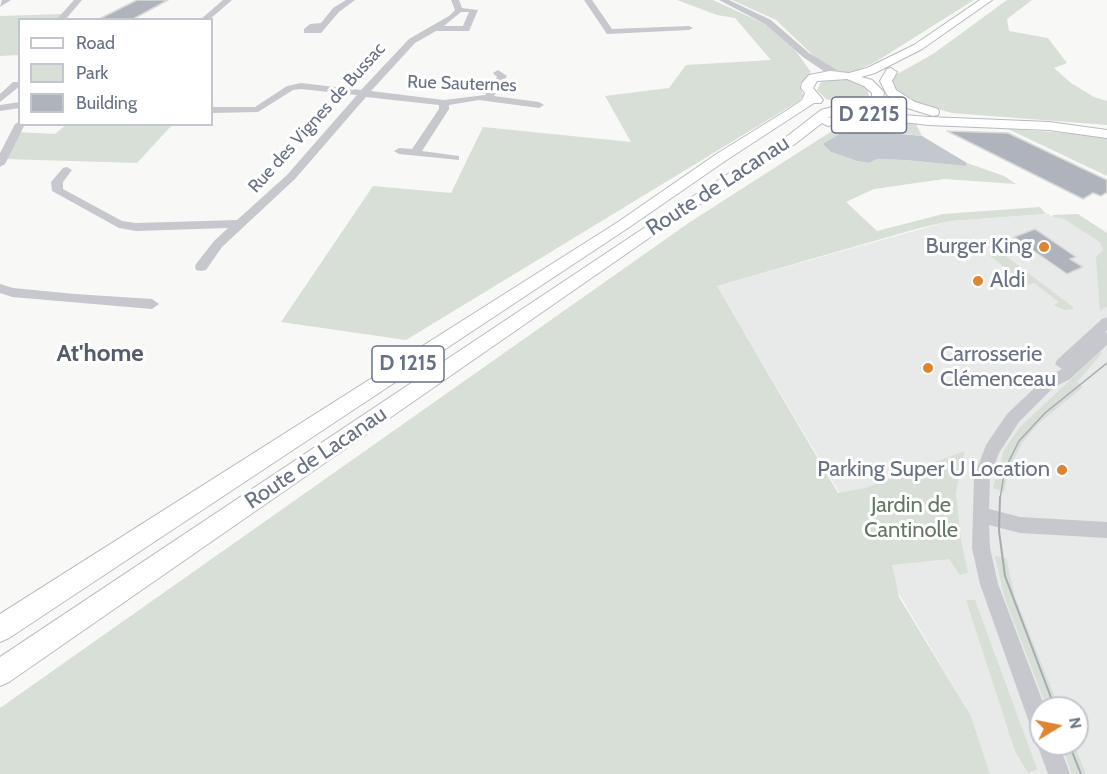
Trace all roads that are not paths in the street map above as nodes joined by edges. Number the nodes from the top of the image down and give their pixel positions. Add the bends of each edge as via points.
1 (7, 0) edge
2 (78, 0) edge
3 (228, 0) edge
4 (236, 0) edge
5 (351, 0) edge
6 (588, 0) edge
7 (723, 0) edge
8 (987, 0) edge
9 (0, 5) edge
10 (457, 5) edge
11 (62, 18) edge
12 (206, 18) edge
13 (213, 19) edge
14 (322, 25) dead end
15 (432, 28) junction
16 (689, 28) dead end
17 (914, 51) junction
18 (806, 55) junction
19 (498, 73) dead end
20 (844, 75) junction
21 (18, 84) edge
22 (812, 86) junction
23 (877, 92) junction
24 (363, 94) junction
25 (488, 98) junction
26 (0, 99) edge
27 (444, 103) junction
28 (18, 105) edge
29 (539, 105) dead end
30 (0, 108) edge
31 (843, 108) junction
32 (864, 108) junction
33 (213, 110) edge
34 (989, 119) junction
35 (952, 122) junction
36 (19, 126) edge
37 (1107, 128) edge
38 (1107, 134) edge
39 (790, 141) junction
40 (399, 151) dead end
41 (416, 152) junction
42 (455, 158) dead end
43 (0, 164) edge
44 (67, 170) dead end
45 (240, 224) junction
46 (201, 267) dead end
47 (0, 288) edge
48 (152, 304) dead end
49 (1107, 322) edge
50 (1107, 337) edge
51 (1048, 384) junction
52 (980, 515) junction
53 (1107, 530) edge
54 (0, 629) edge
55 (0, 673) edge
56 (1030, 696) edge
57 (1052, 756) edge
58 (1059, 774) edge

1 - 9 street
2 - 11 street
3 - 12 street
4 - 13 street
5 - 14 street
6 - 16 street via 610,32
7 - 18 street via 775,27
8 - 17 main road
10 - 15 street, Rue des Vignes de Bussac via 453,18
10 - 15 street via 474,10 466,29
15 - 24 street, Rue des Vignes de Bussac via 398,54
17 - 20 main road via 871,71
17 - 23 main road via 875,78
17 - 34 main road, D 2215 via 888,76 887,86 896,96 932,112
18 - 20 street via 828,70
18 - 22 street via 815,70
19 - 25 street via 502,76
20 - 22 main road
20 - 23 main road
21 - 26 street
22 - 31 main road via 823,103
22 - 54 main road, Route de Lacanau / D 1215 via 808,102 794,112
23 - 32 main road via 878,101
23 - 34 main road, D 2215 via 897,107 924,115
24 - 27 street, Rue Sauternes
24 - 33 street, Rue Sauternes via 301,86 290,88 258,109
24 - 45 street, Rue des Vignes de Bussac via 291,177
25 - 27 street, Rue Sauternes
25 - 29 street, Rue Sauternes
27 - 41 street
28 - 30 street
31 - 32 main road
31 - 39 main road, Route de Lacanau / D 1215 via 826,113
32 - 35 main road, D 2215
34 - 37 main road, D 2215
35 - 38 main road, D 2215 via 1049,126
35 - 39 main road, D 2215 via 875,114 851,116 825,123
36 - 43 street
39 - 55 main road, Route de Lacanau / D 1215 via 670,217
40 - 41 street
41 - 42 street
44 - 45 street via 57,182 58,191 119,224
45 - 46 street, Rue des Vignes de Bussac
47 - 48 street via 75,299
49 - 51 street via 1057,369
50 - 51 street via 1065,375
51 - 52 street via 1005,428 992,450 982,477
52 - 53 street via 1020,525
52 - 56 street via 981,548 989,584
57 - 58 street

